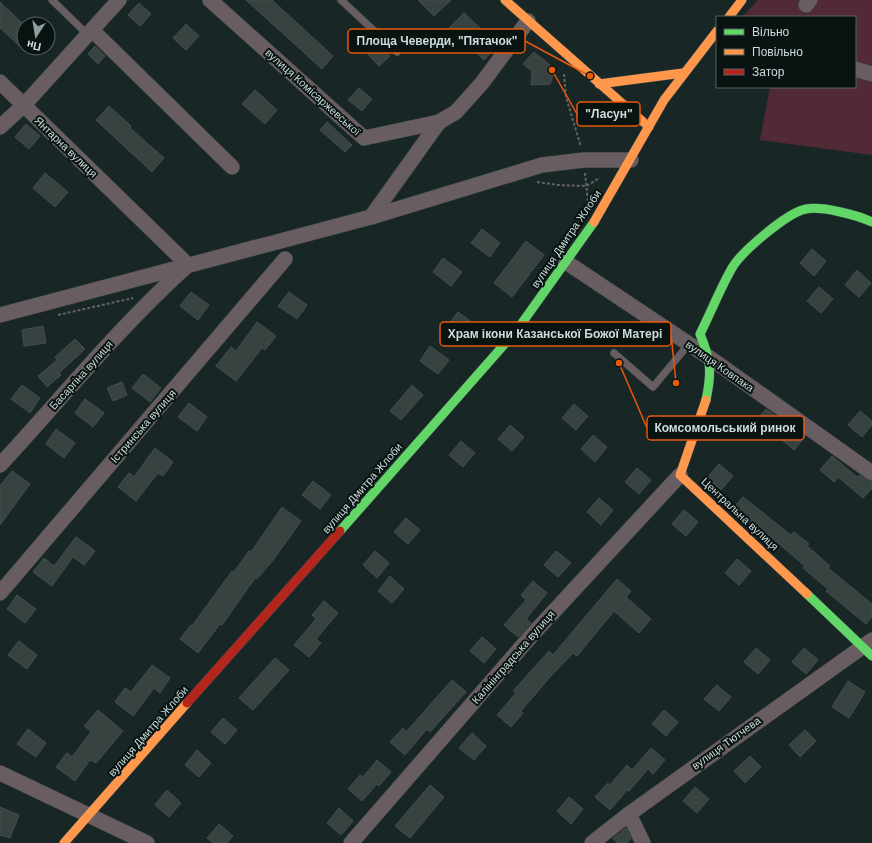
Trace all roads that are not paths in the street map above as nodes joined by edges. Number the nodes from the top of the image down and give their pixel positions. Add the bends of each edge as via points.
1 (52, 0) edge
2 (119, 0) edge
3 (210, 0) edge
4 (341, 0) edge
5 (505, 0) edge
6 (742, 0) edge
7 (729, 16) edge
8 (528, 22) junction
9 (90, 32) junction
10 (716, 32) edge
11 (397, 52) dead end
12 (856, 69) edge
13 (683, 73) junction
14 (872, 74) edge
15 (0, 82) edge
16 (599, 84) junction
17 (24, 105) junction
18 (439, 122) junction
19 (0, 127) edge
20 (649, 127) junction
21 (631, 160) junction
22 (232, 167) dead end
23 (371, 217) junction
24 (872, 222) edge
25 (285, 259) dead end
26 (566, 262) junction
27 (188, 265) junction
28 (0, 315) edge
29 (689, 344) junction
30 (614, 353) dead end
31 (710, 358) junction
32 (0, 465) edge
33 (872, 473) edge
34 (680, 475) junction
35 (0, 593) edge
36 (868, 647) edge
37 (0, 773) edge
38 (628, 814) junction
39 (90, 815) junction
40 (64, 843) edge
41 (147, 843) edge
42 (351, 843) edge
43 (592, 843) edge
44 (643, 843) edge

1 - 9 lane
2 - 9 street
3 - 18 street, вулиця Комісаржевської via 364,138
4 - 11 lane
5 - 8 main road
6 - 7 main road
8 - 16 main road
8 - 18 street, вулиця Комісаржевської via 482,83 456,112
9 - 17 street
9 - 22 street
10 - 13 main road, вулиця Дмитра Жлоби
12 - 14 street
13 - 16 main road
13 - 20 main road, вулиця Дмитра Жлоби
15 - 17 street, Янтарна вулиця
16 - 20 main road
17 - 19 street
17 - 27 street, Янтарна вулиця
18 - 23 street
20 - 21 main road, вулиця Дмитра Жлоби
21 - 23 street via 584,160 542,165
21 - 26 main road, вулиця Дмитра Жлоби via 591,228
23 - 27 street
24 - 31 main road via 827,210 806,210 786,218 771,230 733,266 700,334
25 - 35 street, Істринська вулиця
26 - 29 street, вулиця Ковпака
26 - 39 main road, вулиця Дмитра Жлоби via 517,330
27 - 28 street
27 - 32 street, Басаргіна вулиця via 87,368
29 - 30 lane via 652,387
29 - 31 street, вулиця Ковпака
31 - 33 street, вулиця Ковпака
31 - 34 main road via 707,396
34 - 36 main road, Центральна вулиця
34 - 42 street, Калінінградська вулиця via 531,636
36 - 38 street, вулиця Тютчева
37 - 39 street
38 - 43 street, вулиця Тютчева
38 - 44 street
39 - 40 main road, вулиця Дмитра Жлоби
39 - 41 street

